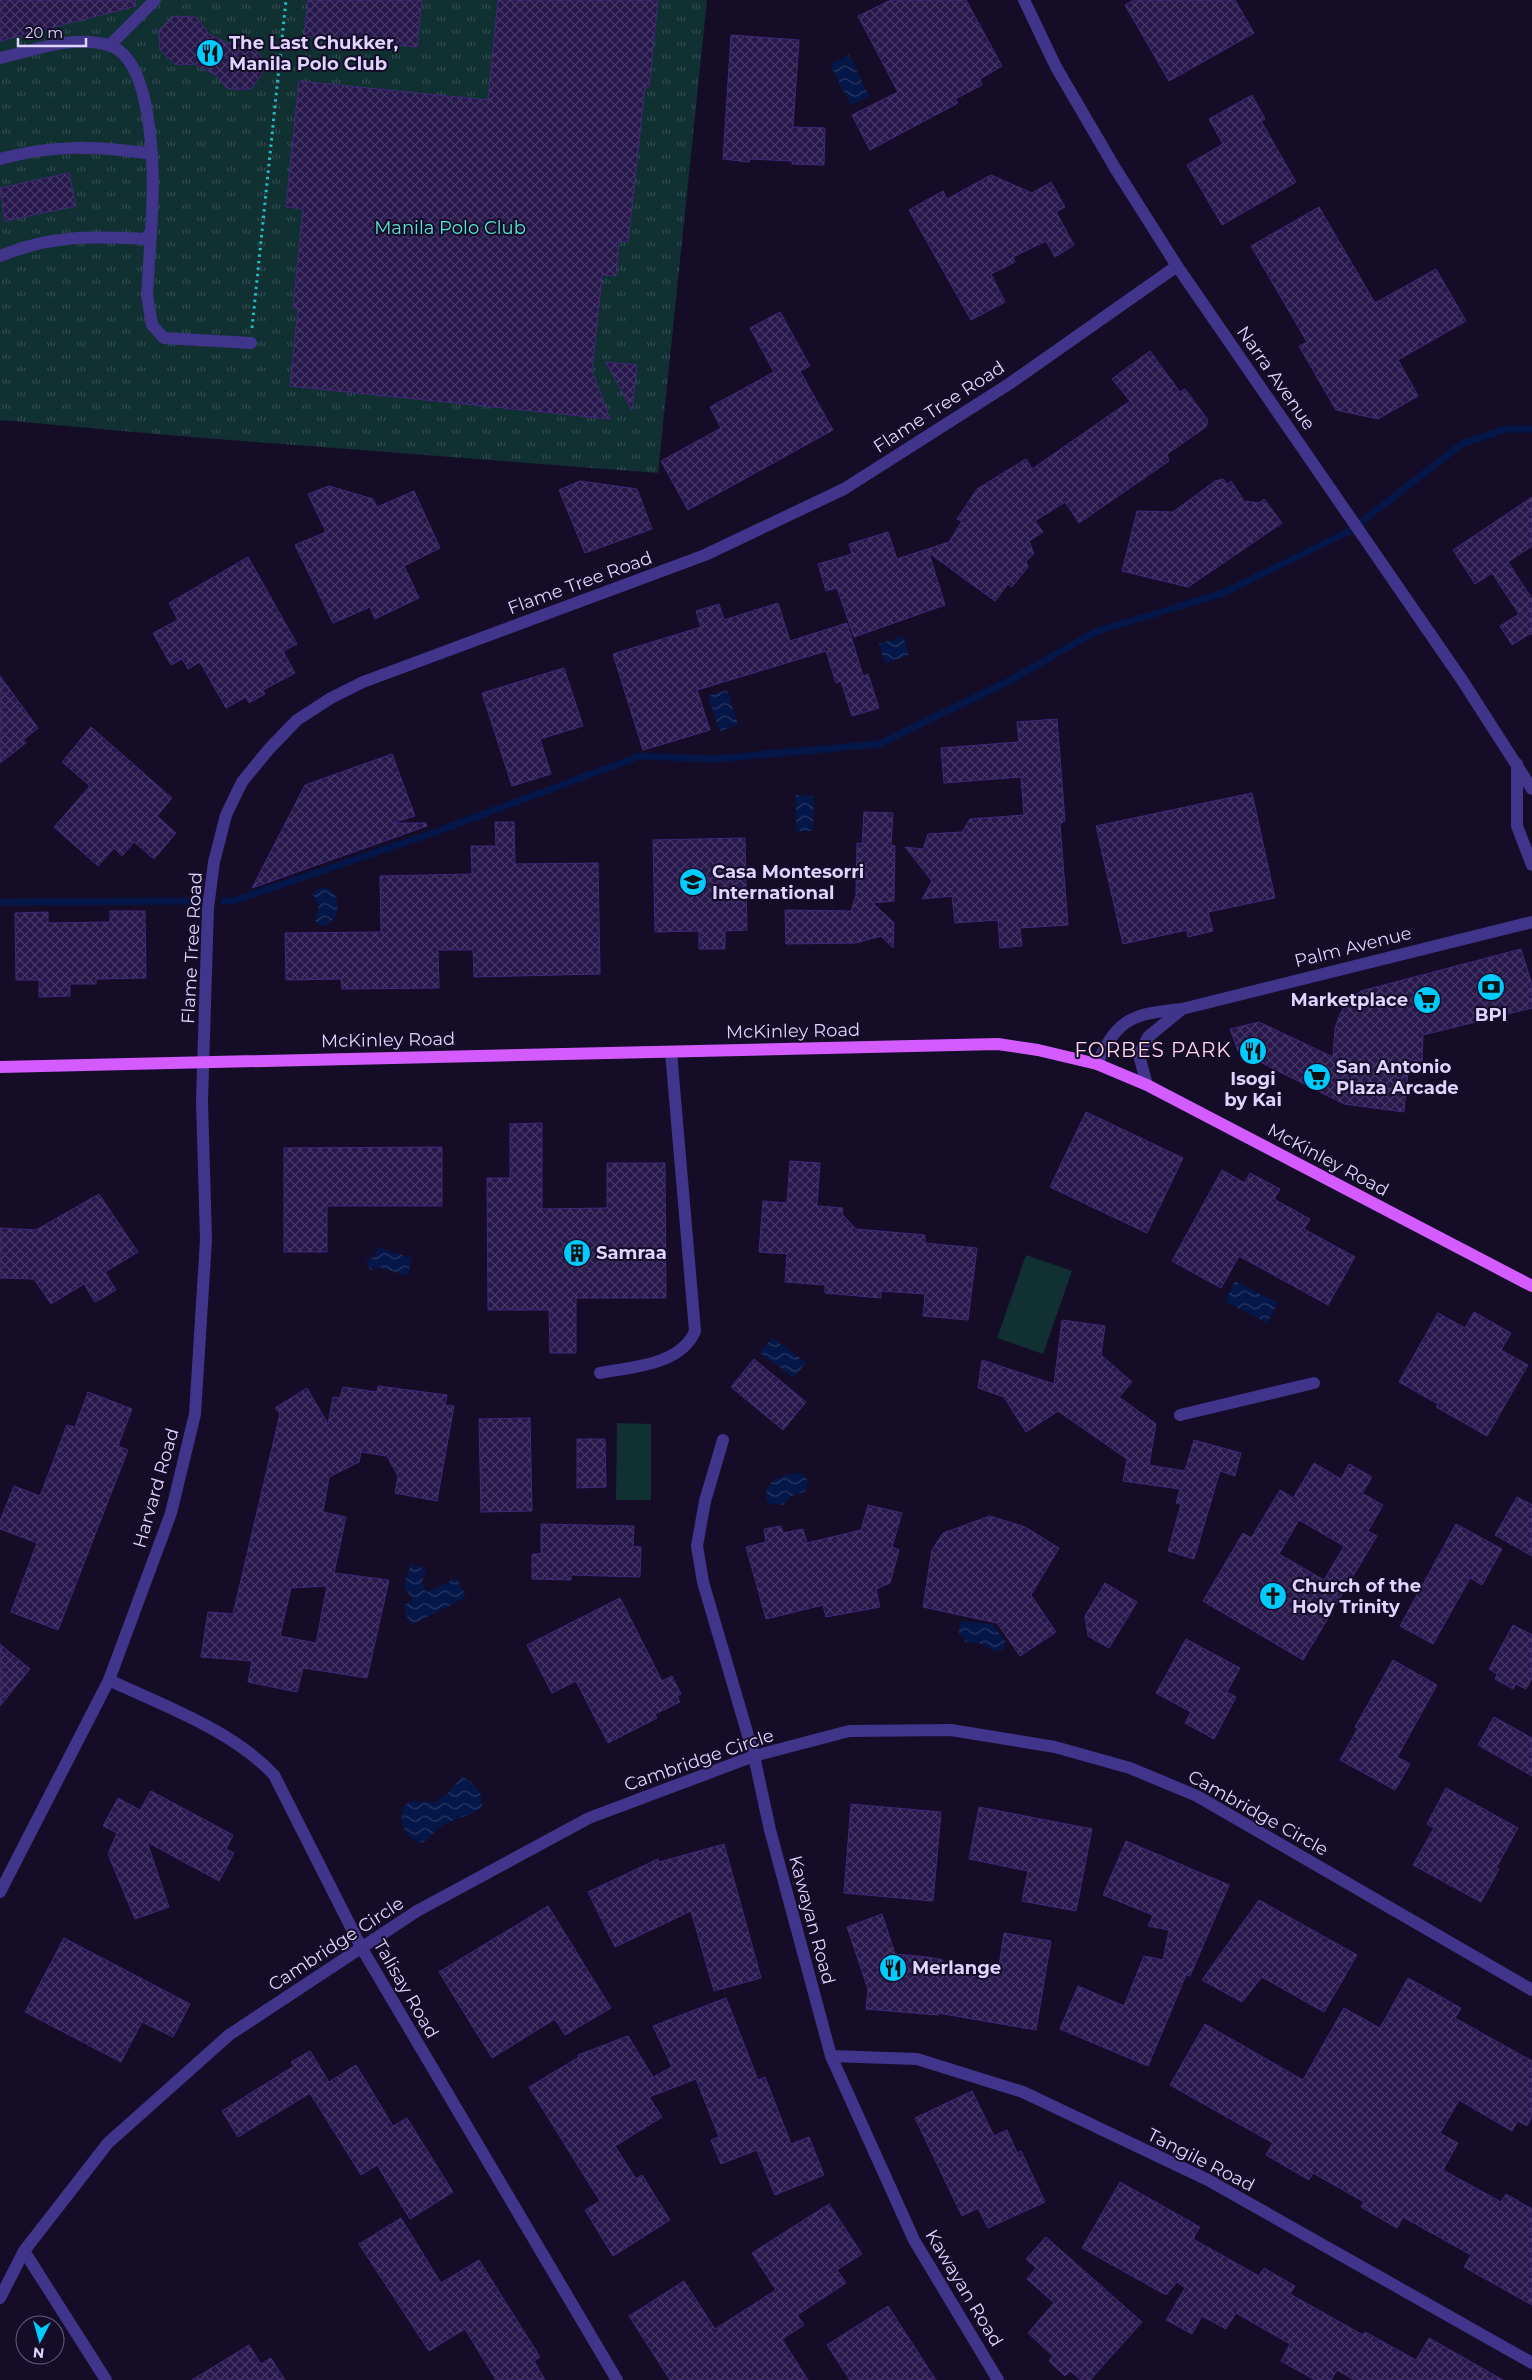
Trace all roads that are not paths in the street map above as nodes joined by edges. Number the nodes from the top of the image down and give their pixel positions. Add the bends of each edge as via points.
1 (155, 0) edge
2 (1024, 0) edge
3 (110, 45) junction
4 (0, 58) edge
5 (152, 154) junction
6 (0, 159) edge
7 (151, 232) junction
8 (0, 256) edge
9 (1177, 266) junction
10 (250, 343) road end
11 (1518, 764) junction
12 (1532, 789) edge
13 (1532, 865) edge
14 (1532, 922) edge
15 (1182, 1009) junction
16 (671, 1052) junction
17 (204, 1061) junction
18 (1097, 1064) junction
19 (0, 1067) edge
20 (1147, 1085) junction
21 (1532, 1286) edge
22 (600, 1373) dead end
23 (1314, 1383) dead end
24 (1180, 1415) dead end
25 (723, 1440) dead end
26 (109, 1680) junction
27 (754, 1756) junction
28 (0, 1892) edge
29 (361, 1947) junction
30 (1532, 1990) edge
31 (830, 2056) junction
32 (24, 2250) junction
33 (0, 2298) edge
34 (1532, 2363) edge
35 (106, 2380) edge
36 (617, 2380) edge
37 (998, 2380) edge

1 - 3 street
2 - 9 street, Narra Avenue via 1056,67 1114,168
3 - 4 street via 73,41
3 - 5 street via 126,57 136,75 144,97
5 - 6 street via 98,146 60,147
5 - 7 street
7 - 8 street via 145,239 74,237
7 - 10 street via 147,295 152,325 164,338
9 - 11 street, Narra Avenue
9 - 17 street, Flame Tree Road via 1009,384 844,489 705,555 363,682 297,720 242,782 224,824 214,862 208,908
11 - 12 street, Narra Avenue
11 - 13 street via 1517,826
14 - 15 street, Palm Avenue
15 - 18 street, Palm Avenue via 1154,1012 1124,1022 1107,1042
15 - 20 street, Palm Avenue via 1148,1037 1139,1055
16 - 17 main road, McKinley Road
16 - 18 main road, McKinley Road via 998,1044
16 - 22 street via 695,1331 683,1348 658,1362
17 - 19 main road, McKinley Road
17 - 26 street, Harvard Road via 206,1240 195,1414 171,1513
18 - 20 main road, McKinley Road
20 - 21 main road, McKinley Road
23 - 24 street
25 - 27 street, Kawayan Road via 704,1501 697,1546 703,1582
26 - 28 street, Harvard Road
26 - 29 street, Talisay Road via 236,1743 274,1775
27 - 29 street, Cambridge Circle via 589,1818 417,1912
27 - 30 street, Cambridge Circle via 849,1731 951,1730 1055,1747 1130,1768 1197,1796
27 - 31 street, Kawayan Road via 770,1830
29 - 32 street, Cambridge Circle via 229,2034 108,2143
29 - 36 street, Talisay Road
31 - 34 street, Tangile Road via 917,2059 1023,2092 1208,2180
31 - 37 street, Kawayan Road via 914,2240
32 - 33 street, Cambridge Circle
32 - 35 street

